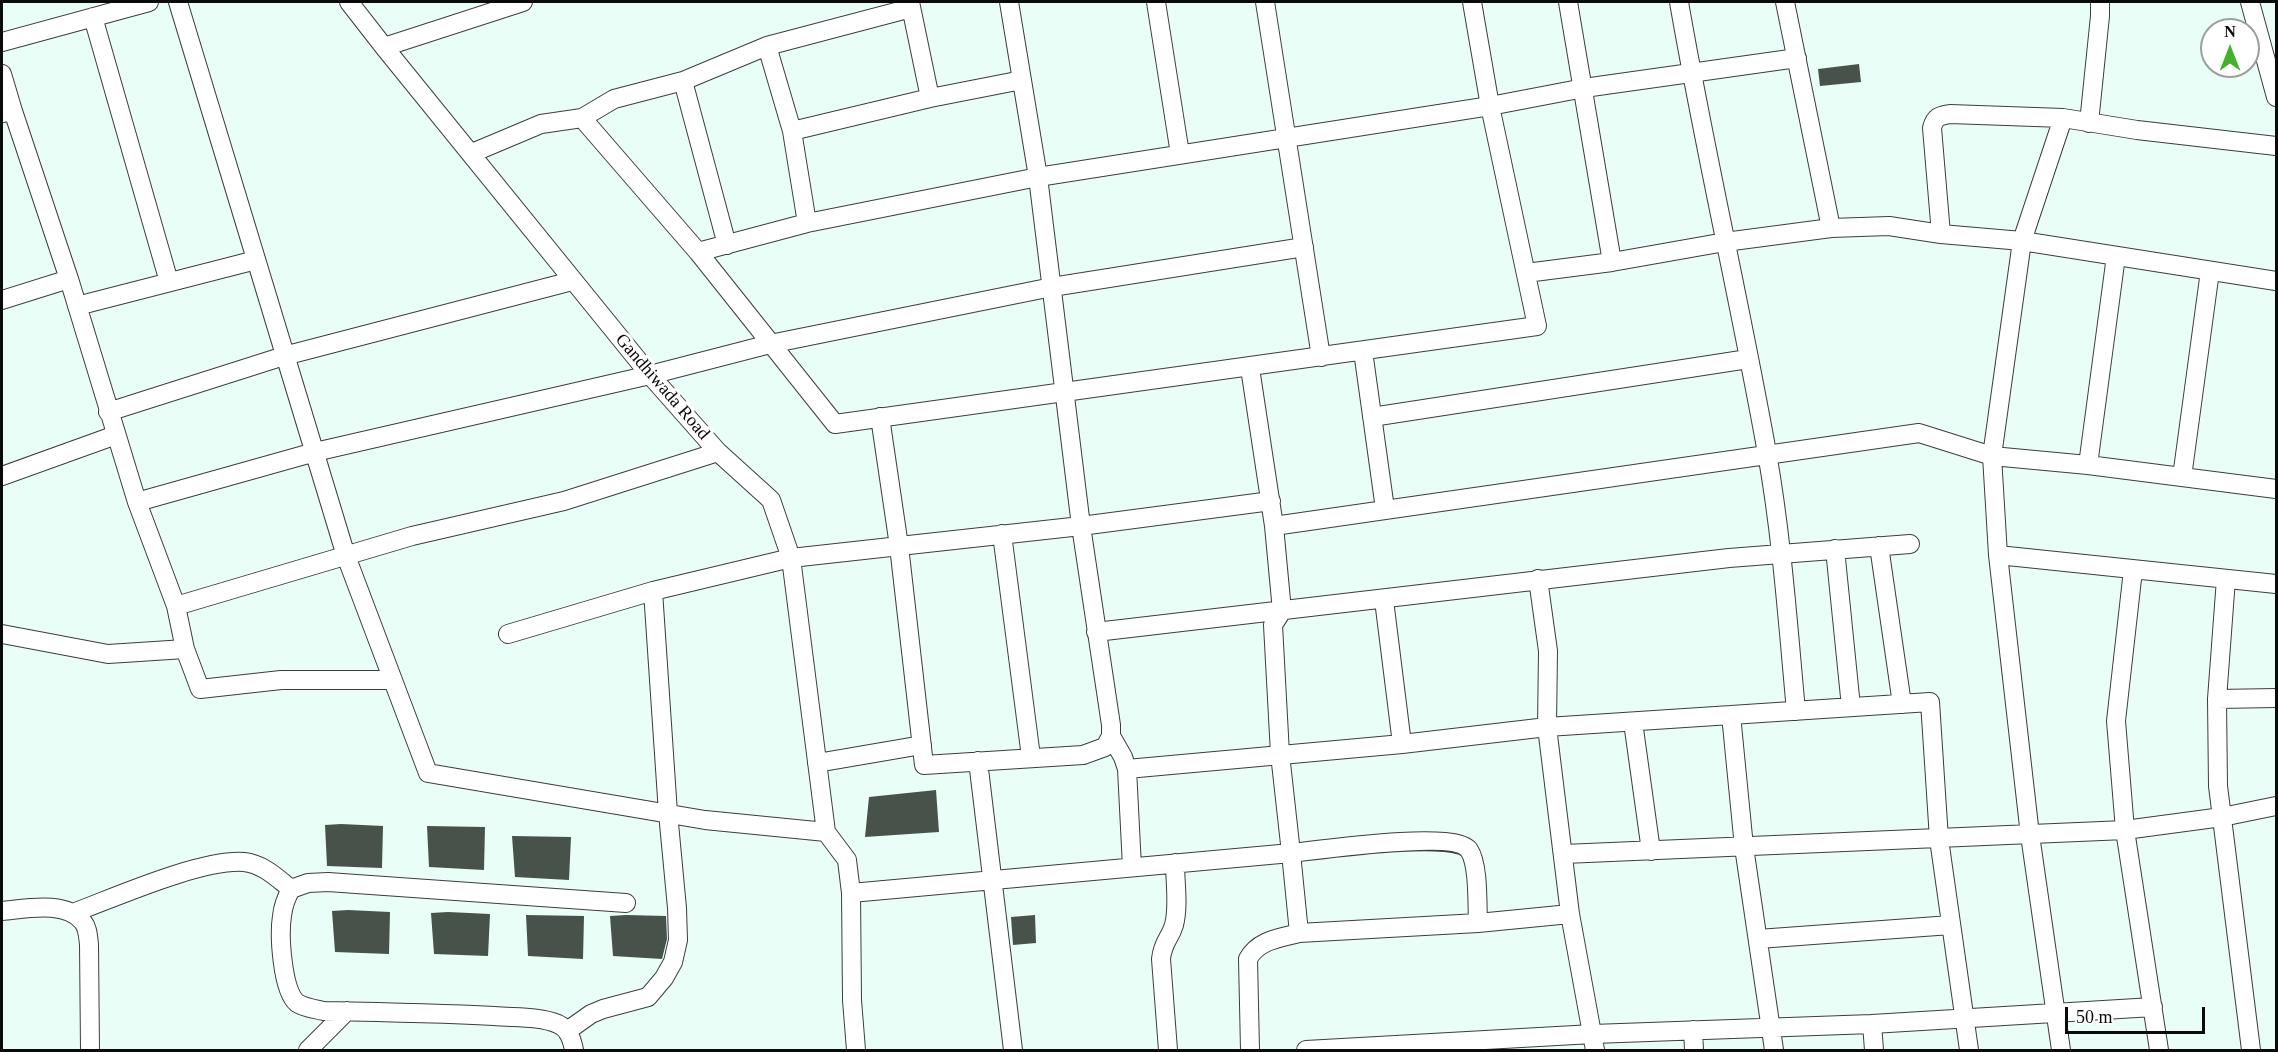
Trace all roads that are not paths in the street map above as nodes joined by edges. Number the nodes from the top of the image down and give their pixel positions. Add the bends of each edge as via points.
1 (149, 2) edge
2 (178, 2) edge
3 (349, 2) edge
4 (523, 2) edge
5 (1009, 2) edge
6 (1156, 2) edge
7 (1265, 2) edge
8 (1472, 2) edge
9 (1568, 2) edge
10 (1679, 2) edge
11 (1785, 2) edge
12 (2100, 2) edge
13 (2250, 2) edge
14 (911, 5) edge
15 (486, 7) edge
16 (93, 17) junction
17 (2, 42) edge
18 (766, 46) junction
19 (384, 47) junction
20 (1797, 58) junction
21 (1691, 72) junction
22 (2, 74) edge
23 (1022, 80) junction
24 (683, 81) junction
25 (1584, 88) junction
26 (2277, 97) edge
27 (930, 98) junction
28 (1490, 106) junction
29 (8, 112) edge
30 (582, 118) junction
31 (2063, 118) junction
32 (2089, 123) junction
33 (792, 130) junction
34 (1287, 137) junction
35 (2277, 146) edge
36 (472, 153) junction
37 (1180, 154) junction
38 (1038, 177) junction
39 (807, 223) junction
40 (1831, 228) junction
41 (1941, 234) junction
42 (2022, 241) junction
43 (1725, 242) junction
44 (727, 245) junction
45 (1304, 247) junction
46 (698, 252) junction
47 (2116, 256) junction
48 (256, 260) junction
49 (1612, 262) junction
50 (2210, 271) junction
51 (1526, 273) junction
52 (69, 279) junction
53 (572, 281) junction
54 (2277, 281) edge
55 (169, 282) junction
56 (1052, 287) junction
57 (2, 300) edge
58 (77, 306) junction
59 (770, 345) junction
60 (1363, 351) junction
61 (284, 356) junction
62 (1321, 357) junction
63 (1748, 359) junction
64 (1250, 368) junction
65 (650, 375) junction
66 (1065, 392) junction
67 (108, 412) junction
68 (880, 417) junction
69 (1372, 417) junction
70 (116, 435) junction
71 (315, 452) junction
72 (718, 452) junction
73 (1767, 454) junction
74 (1992, 456) junction
75 (2088, 465) junction
76 (2, 476) edge
77 (2182, 477) junction
78 (2277, 489) edge
79 (1270, 501) junction
80 (137, 502) junction
81 (1385, 510) junction
82 (1274, 525) junction
83 (1081, 526) junction
84 (1002, 534) junction
85 (1910, 544) dead end
86 (899, 546) junction
87 (1879, 546) junction
88 (1834, 549) junction
89 (1781, 553) junction
90 (1998, 555) junction
91 (346, 556) junction
92 (791, 558) junction
93 (2133, 570) junction
94 (1538, 579) junction
95 (2226, 579) junction
96 (2277, 584) edge
97 (653, 591) junction
98 (1384, 600) junction
99 (176, 606) junction
100 (1282, 611) junction
101 (1096, 632) junction
102 (2, 634) edge
103 (508, 634) dead end
104 (185, 649) junction
105 (393, 680) junction
106 (2277, 698) edge
107 (2217, 699) junction
108 (1902, 704) junction
109 (1851, 707) junction
110 (1796, 711) junction
111 (1731, 715) junction
112 (1634, 722) junction
113 (1547, 727) junction
114 (1111, 736) junction
115 (1402, 744) junction
116 (922, 745) junction
117 (1280, 754) junction
118 (1031, 757) junction
119 (978, 761) junction
120 (817, 763) junction
121 (1127, 769) junction
122 (2277, 806) edge
123 (668, 813) junction
124 (2222, 817) junction
125 (2125, 830) junction
126 (826, 832) junction
127 (2030, 835) junction
128 (1939, 839) junction
129 (1744, 847) junction
130 (1651, 851) junction
131 (1292, 853) junction
132 (1564, 854) junction
133 (1175, 863) junction
134 (1132, 867) junction
135 (992, 880) junction
136 (291, 889) junction
137 (850, 893) junction
138 (626, 903) dead end
139 (2, 911) edge
140 (73, 913) junction
141 (1570, 914) junction
142 (1478, 923) junction
143 (1951, 925) junction
144 (1299, 933) junction
145 (1758, 939) junction
146 (2153, 1007) junction
147 (347, 1011) junction
148 (2056, 1014) junction
149 (1965, 1019) junction
150 (1872, 1024) junction
151 (1771, 1027) junction
152 (1693, 1030) junction
153 (567, 1031) junction
154 (1594, 1042) edge
155 (1504, 1045) edge
156 (1417, 1048) edge
157 (90, 1050) edge
158 (308, 1050) edge
159 (574, 1050) edge
160 (856, 1050) edge
161 (1013, 1050) edge
162 (1168, 1050) edge
163 (1250, 1050) edge
164 (1306, 1050) edge
165 (1314, 1050) edge
166 (1694, 1050) edge
167 (1774, 1050) edge
168 (1874, 1050) edge
169 (1969, 1050) edge
170 (2061, 1050) edge
171 (2159, 1050) edge
172 (2251, 1050) edge

1 - 16 street
2 - 48 street
3 - 19 street, Gandhiwada Road
4 - 15 street
5 - 23 street
6 - 37 street
7 - 34 street
8 - 28 street
9 - 25 street
10 - 21 street
11 - 20 street
12 - 32 street
13 - 26 street
14 - 18 street
14 - 27 street
15 - 19 street
16 - 17 street
16 - 55 street
18 - 24 street
18 - 33 street
19 - 36 street, Gandhiwada Road
20 - 21 street
20 - 40 street
21 - 25 street
21 - 43 street
22 - 29 street
23 - 27 street
23 - 38 street
24 - 30 street via 614,99
24 - 44 street
25 - 28 street
25 - 49 street
27 - 33 street
28 - 34 street
28 - 51 street
29 - 52 street
30 - 36 street via 541,124
30 - 46 street
31 - 32 street
31 - 41 street via 1938,116 1932,128
31 - 42 street
32 - 35 street
33 - 39 street
34 - 37 street
34 - 45 street
36 - 53 street, Gandhiwada Road
37 - 38 street
38 - 39 street
38 - 56 street
39 - 44 street
40 - 41 street via 1889,226
40 - 43 street
41 - 42 street
42 - 47 street
42 - 74 street
43 - 49 street
43 - 63 street
44 - 46 street
45 - 56 street
45 - 62 street
46 - 59 street
47 - 50 street
47 - 75 street
48 - 55 street
48 - 61 street
49 - 51 street
50 - 54 street
50 - 77 street
51 - 60 street via 1537,326
52 - 57 street
52 - 58 street
53 - 61 street
53 - 65 street, Gandhiwada Road
55 - 58 street
56 - 59 street
56 - 66 street
58 - 67 street
59 - 65 street
59 - 68 street via 835,424
60 - 62 street
60 - 69 street
61 - 67 street
61 - 71 street
62 - 64 street
63 - 69 street
63 - 73 street
64 - 66 street
64 - 79 street
65 - 71 street
65 - 72 street, Gandhiwada Road
66 - 68 street
66 - 83 street
67 - 70 street
68 - 86 street
69 - 81 street
70 - 76 street
70 - 80 street
71 - 80 street
71 - 91 street
72 - 91 street via 564,501 412,536
72 - 92 street, Gandhiwada Road via 771,500
73 - 74 street via 1919,433
73 - 81 street
73 - 89 street
74 - 75 street
74 - 90 street
75 - 77 street
77 - 78 street
79 - 82 street
79 - 83 street
80 - 99 street
81 - 82 street
82 - 100 street
83 - 84 street
83 - 101 street
84 - 86 street
84 - 118 street
85 - 87 street
86 - 92 street
86 - 116 street
87 - 88 street
87 - 108 street
88 - 89 street
88 - 109 street
89 - 94 street
89 - 110 street
90 - 93 street
90 - 127 street
91 - 99 street
91 - 105 street
92 - 97 street
92 - 120 street, Gandhiwada Road
93 - 95 street
93 - 125 street via 2116,721
94 - 98 street
94 - 113 street via 1548,651
95 - 96 street
95 - 107 street
97 - 103 street
97 - 123 street
98 - 100 street
98 - 115 street
99 - 104 street
100 - 101 street
100 - 117 street via 1273,625
101 - 114 street
102 - 104 street via 108,654
104 - 105 street via 200,689 281,680
105 - 123 street via 428,773
106 - 107 street
107 - 124 street
108 - 109 street
108 - 128 street via 1930,702
109 - 110 street
110 - 111 street
111 - 112 street
111 - 129 street
112 - 113 street
112 - 130 street
113 - 115 street
113 - 132 street
114 - 118 street via 1105,747 1096,752
114 - 121 street
115 - 117 street
116 - 119 street via 924,765
116 - 120 street
117 - 121 street
117 - 131 street
118 - 119 street
119 - 135 street
120 - 126 street, Gandhiwada Road
121 - 134 street
122 - 124 street
123 - 126 street
123 - 153 street via 677,908 678,940 673,962 648,998 603,1008
124 - 125 street
124 - 172 street
125 - 127 street
125 - 146 street
126 - 137 street via 847,860
127 - 128 street
127 - 148 street
128 - 129 street
128 - 143 street
129 - 130 street
129 - 145 street
130 - 132 street
131 - 133 street
131 - 142 street via 1430,841 1464,845 1473,860
131 - 144 street
132 - 141 street
133 - 134 street
133 - 162 street via 1176,917 1161,959
134 - 135 street
135 - 137 street
135 - 161 street
136 - 138 street via 328,882
136 - 140 street via 264,868 245,862 220,864
136 - 147 street via 285,900 281,931 290,994 297,1003 309,1008
137 - 160 street
139 - 140 street via 59,908
140 - 157 street via 88,931
141 - 142 street
141 - 154 street
142 - 144 street
143 - 145 street
143 - 149 street
144 - 163 street via 1259,945 1248,959
145 - 151 street
146 - 148 street
146 - 171 street
147 - 153 street via 536,1019 558,1024
147 - 158 street
148 - 149 street
148 - 170 street
149 - 150 street
149 - 169 street
150 - 151 street
150 - 168 street
151 - 152 street
151 - 167 street
152 - 154 street
152 - 166 street
153 - 159 street
154 - 155 street
155 - 156 street
156 - 165 street
164 - 165 street

